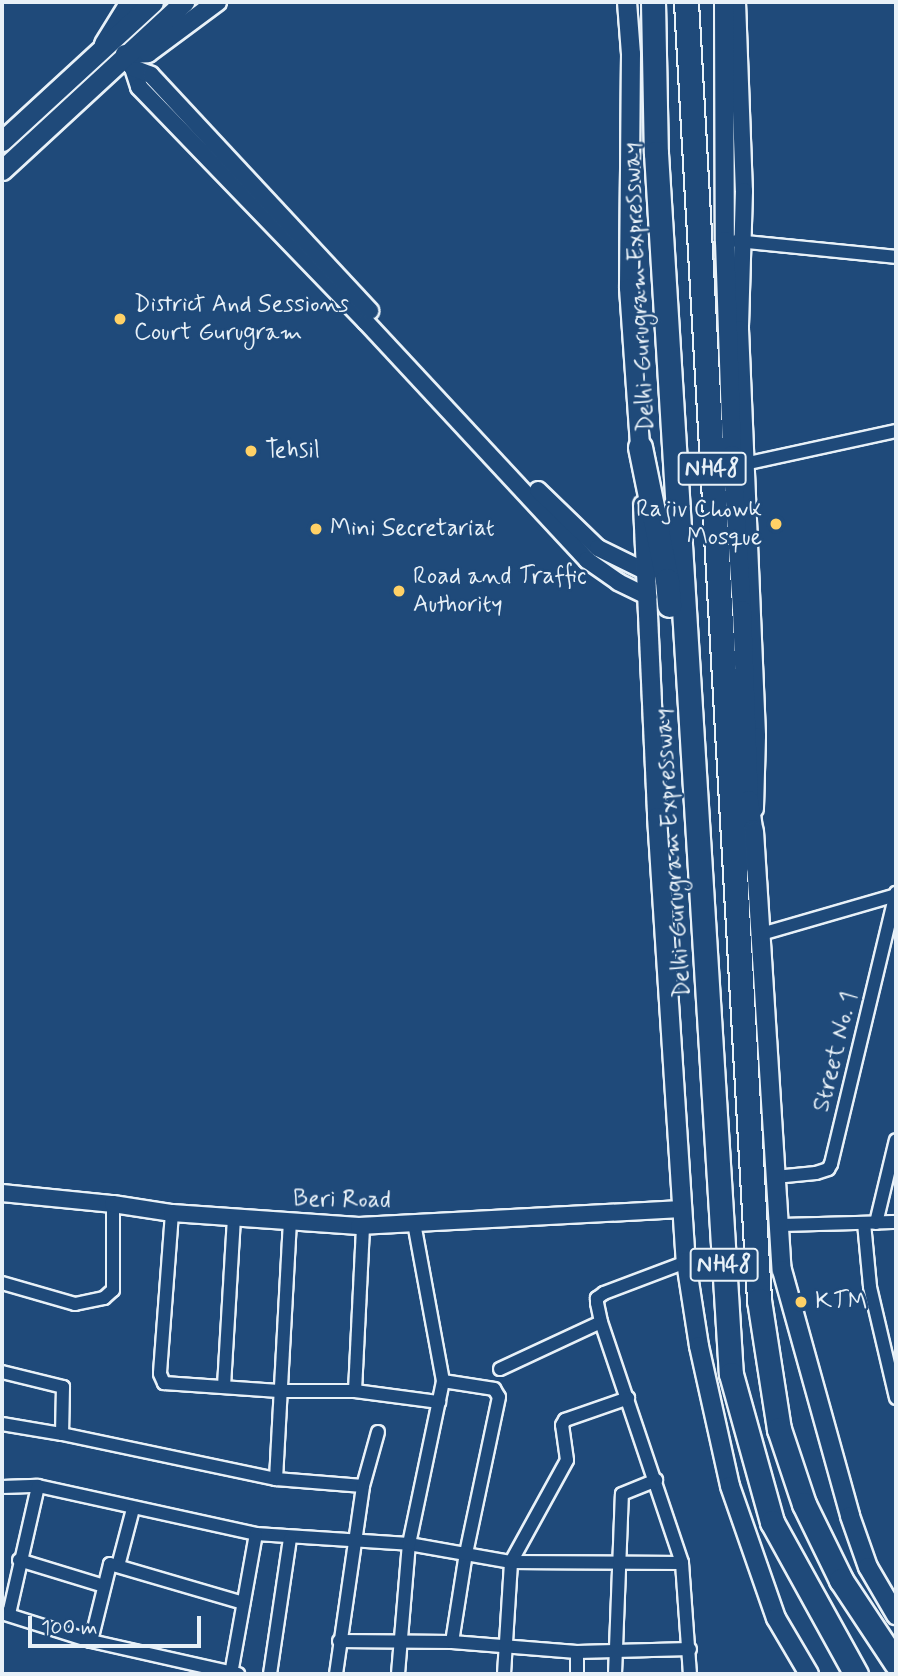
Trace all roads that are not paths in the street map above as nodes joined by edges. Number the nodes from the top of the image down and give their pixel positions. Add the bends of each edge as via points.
1 (130, 2) edge
2 (153, 2) edge
3 (184, 2) edge
4 (218, 2) edge
5 (627, 2) edge
6 (653, 2) edge
7 (686, 2) edge
8 (724, 2) edge
9 (737, 2) edge
10 (104, 44) junction
11 (127, 60) junction
12 (2, 141) edge
13 (2, 170) edge
14 (734, 241) junction
15 (896, 257) edge
16 (896, 431) edge
17 (640, 447) junction
18 (739, 465) junction
19 (647, 572) junction
20 (649, 597) junction
21 (698, 829) junction
22 (753, 829) junction
23 (737, 875) junction
24 (896, 894) edge
25 (761, 934) junction
26 (896, 1140) edge
27 (894, 1160) edge
28 (775, 1177) junction
29 (2, 1193) edge
30 (113, 1204) junction
31 (682, 1209) junction
32 (172, 1213) junction
33 (234, 1219) junction
34 (290, 1222) junction
35 (896, 1222) edge
36 (414, 1223) junction
37 (870, 1223) junction
38 (778, 1225) junction
39 (363, 1226) junction
40 (686, 1262) junction
41 (2, 1283) edge
42 (601, 1322) junction
43 (500, 1369) dead end
44 (2, 1372) edge
45 (443, 1381) junction
46 (224, 1386) junction
47 (279, 1391) junction
48 (355, 1391) junction
49 (628, 1398) junction
50 (896, 1398) edge
51 (439, 1402) junction
52 (2, 1424) edge
53 (378, 1432) dead end
54 (62, 1434) junction
55 (276, 1479) junction
56 (656, 1480) junction
57 (38, 1486) junction
58 (363, 1486) junction
59 (2, 1487) edge
60 (133, 1509) junction
61 (256, 1534) junction
62 (289, 1538) junction
63 (354, 1542) junction
64 (409, 1545) junction
65 (466, 1553) junction
66 (19, 1560) junction
67 (511, 1562) junction
68 (682, 1563) junction
69 (619, 1564) junction
70 (118, 1566) junction
71 (104, 1586) junction
72 (243, 1603) junction
73 (6, 1614) edge
74 (896, 1615) edge
75 (92, 1641) junction
76 (339, 1641) junction
77 (399, 1642) junction
78 (452, 1643) junction
79 (506, 1645) junction
80 (690, 1649) junction
81 (616, 1651) junction
82 (577, 1652) junction
83 (896, 1663) edge
84 (233, 1674) edge
85 (270, 1674) edge
86 (336, 1674) edge
87 (398, 1674) edge
88 (504, 1674) edge
89 (577, 1674) edge
90 (615, 1674) edge
91 (690, 1674) edge
92 (809, 1674) edge
93 (856, 1674) edge

1 - 10 main road
2 - 10 main road
3 - 11 main road
4 - 11 main road via 148,53
5 - 17 main road via 631,54 629,288
6 - 21 highway, Delhi-Gurugram Expressway / NH48 via 656,153
7 - 23 highway, NH48
8 - 14 main road
9 - 14 street
10 - 12 main road
11 - 13 main road
11 - 19 street via 151,75 264,201 581,534 618,560
11 - 20 street via 139,87 587,560
14 - 15 street
14 - 18 main road
16 - 18 street
17 - 19 main road
17 - 21 highway via 667,580 681,753
18 - 22 main road
19 - 20 main road
20 - 31 main road via 658,830
21 - 93 highway, Delhi-Gurugram Expressway / NH48 via 731,1374 772,1522
22 - 23 main road
22 - 25 main road
23 - 83 highway, NH48 via 760,1300 779,1429 804,1504 841,1580
24 - 25 street
24 - 28 street, Street No. 1 via 831,1164 816,1173
25 - 28 main road
26 - 27 street
27 - 37 street
28 - 38 main road
29 - 30 street, Beri Road
30 - 32 street, Beri Road
30 - 41 street via 113,1290 104,1298 75,1304
31 - 36 street, Beri Road
31 - 40 main road
32 - 33 street, Beri Road
32 - 46 street via 160,1374 166,1385
33 - 34 street, Beri Road
33 - 46 street
34 - 39 street, Beri Road
34 - 47 street
35 - 37 street
36 - 39 street, Beri Road
36 - 45 street
37 - 38 street
37 - 50 street via 870,1287
38 - 74 main road via 782,1270 846,1503 868,1567
39 - 48 street
40 - 42 street via 600,1296
40 - 92 main road via 730,1486 776,1618
42 - 43 street
42 - 49 street
44 - 54 street via 63,1388
45 - 51 street
45 - 65 street via 494,1389 499,1397
46 - 47 street
47 - 48 street
47 - 55 street
48 - 51 street
49 - 56 street
49 - 67 street via 565,1420 561,1428 567,1460
51 - 64 street
52 - 54 street
53 - 58 street
54 - 55 street
55 - 58 street
56 - 68 street
56 - 69 street via 622,1494
57 - 59 street
57 - 60 street
57 - 66 street
58 - 63 street
60 - 61 street
60 - 70 street
61 - 62 street
61 - 72 street
62 - 63 street
62 - 85 street
63 - 64 street
63 - 76 street
64 - 65 street
64 - 77 street
65 - 67 street
65 - 78 street
66 - 71 street
66 - 73 street
67 - 69 street
67 - 79 street
68 - 69 street
68 - 80 street
69 - 81 street
70 - 71 street via 109,1565
70 - 72 street
71 - 75 street
72 - 84 street
73 - 75 street
75 - 84 street
76 - 77 street
76 - 86 street
77 - 78 street
77 - 87 street
78 - 79 street
79 - 82 street
79 - 88 street
80 - 81 street
80 - 91 street
81 - 82 street
81 - 90 street
82 - 89 street

